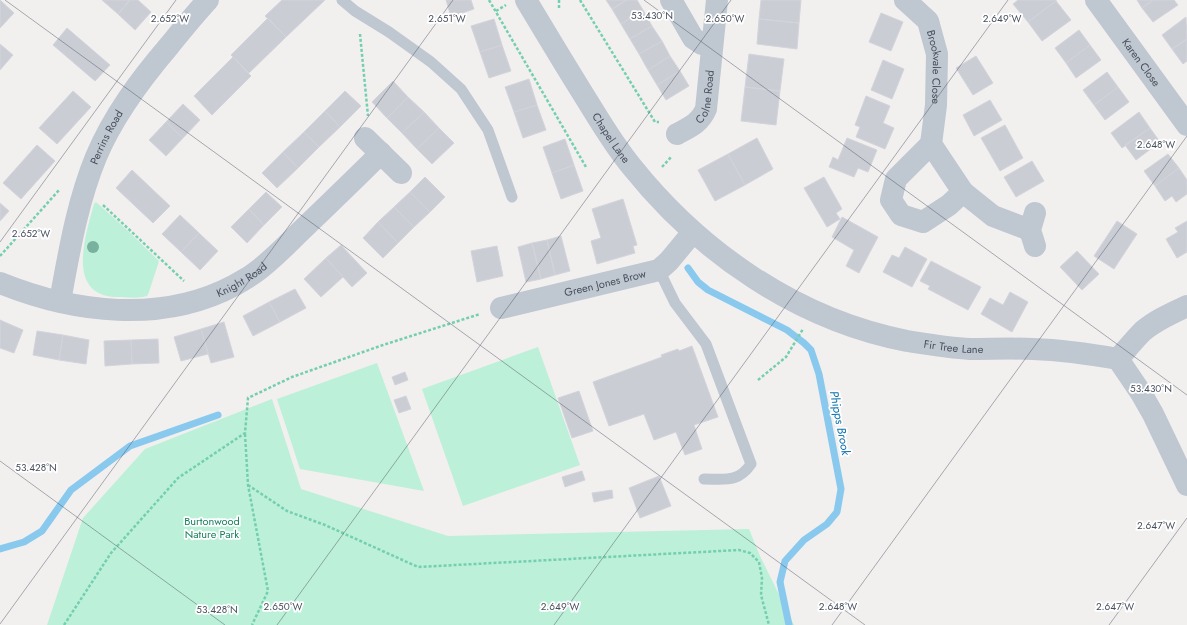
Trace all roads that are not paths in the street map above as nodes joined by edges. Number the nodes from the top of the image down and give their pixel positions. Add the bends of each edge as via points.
1 (342, 0) edge
2 (526, 0) edge
3 (671, 0) edge
4 (717, 0) edge
5 (905, 0) edge
6 (1096, 0) edge
7 (198, 4) edge
8 (712, 46) junction
9 (1187, 125) edge
10 (676, 133) road end
11 (365, 138) road end
12 (931, 144) junction
13 (381, 153) junction
14 (401, 173) dead end
15 (963, 192) junction
16 (512, 197) dead end
17 (1033, 230) dead end
18 (693, 232) junction
19 (721, 255) joint
20 (659, 270) junction
21 (0, 282) edge
22 (60, 301) junction
23 (1187, 306) edge
24 (501, 308) road end
25 (1118, 359) junction
26 (704, 479) dead end
27 (1187, 485) edge

1 - 16 lane via 431,62 461,89 488,130
2 - 18 street, Chapel Lane via 617,147 668,208
3 - 8 street via 693,38 702,44
4 - 8 street, Colne Road
5 - 12 street, Brookvale Close via 928,21 937,54 936,105
6 - 9 street, Karen Close
7 - 22 street, Perrins Road via 127,99 102,142 85,188
8 - 10 street, Colne Road via 703,117 698,123
11 - 13 street
12 - 15 street
12 - 15 street via 896,179 891,200 901,215 923,222
13 - 14 street
13 - 22 street, Knight Road via 278,254 253,275 223,291 203,299 150,310 92,308
15 - 17 street via 993,216
18 - 19 street, Chapel Lane
18 - 20 street, Green Jones Brow
19 - 25 street, Fir Tree Lane via 754,279 795,301 834,319 875,333 908,341 968,348 1055,350
20 - 24 street, Green Jones Brow
20 - 26 lane via 675,303 706,344 751,464 745,473 731,479
21 - 22 street, Knight Road via 26,293
23 - 25 street via 1148,328
25 - 27 street via 1141,392

